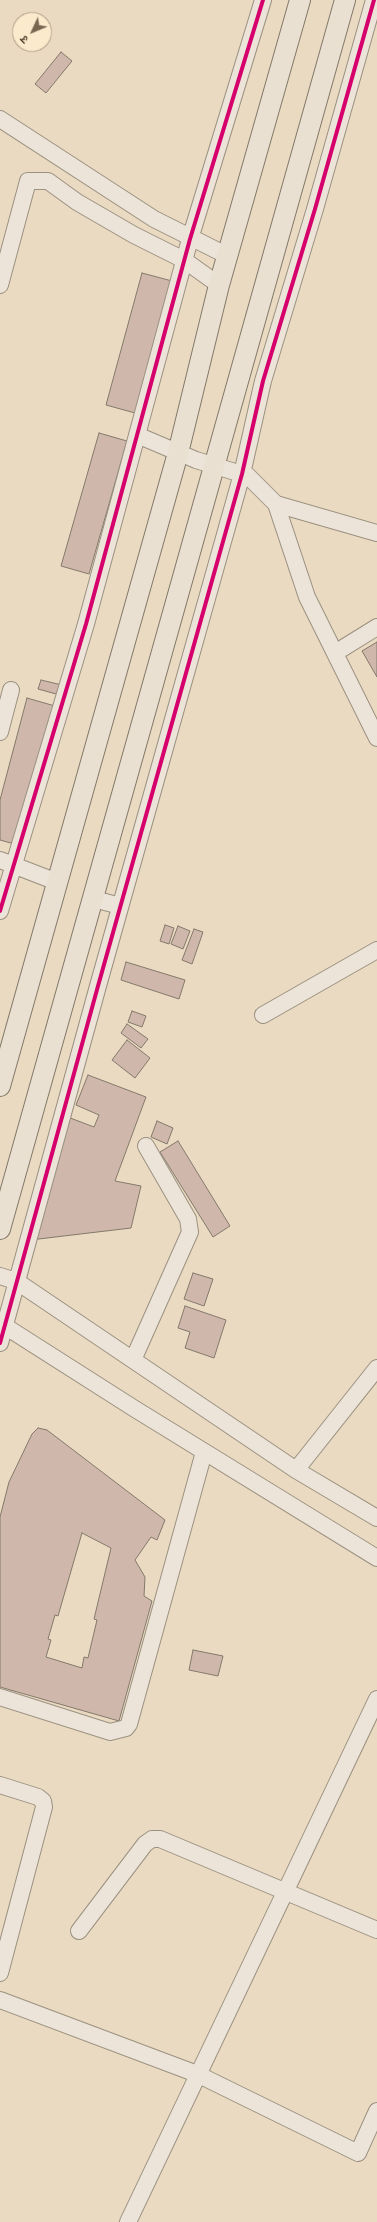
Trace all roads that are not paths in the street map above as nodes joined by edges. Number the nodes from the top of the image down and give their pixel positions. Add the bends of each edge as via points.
1 (263, 0) edge
2 (300, 0) edge
3 (345, 0) edge
4 (375, 0) edge
5 (377, 3) edge
6 (0, 119) edge
7 (190, 239) junction
8 (228, 256) junction
9 (184, 260) junction
10 (0, 285) edge
11 (219, 285) junction
12 (137, 435) junction
13 (178, 453) junction
14 (215, 466) junction
15 (242, 474) junction
16 (276, 504) junction
17 (377, 533) edge
18 (377, 627) edge
19 (335, 653) junction
20 (11, 690) dead end
21 (0, 732) edge
22 (377, 738) edge
23 (6, 863) edge
24 (57, 882) junction
25 (94, 899) junction
26 (120, 906) junction
27 (0, 911) edge
28 (376, 954) edge
29 (263, 1015) dead end
30 (0, 1086) edge
31 (146, 1146) dead end
32 (0, 1229) edge
33 (0, 1276) edge
34 (16, 1281) junction
35 (2, 1324) edge
36 (0, 1343) edge
37 (133, 1360) junction
38 (377, 1368) edge
39 (204, 1452) junction
40 (296, 1470) junction
41 (377, 1518) edge
42 (377, 1558) edge
43 (0, 1697) edge
44 (377, 1699) edge
45 (0, 1785) edge
46 (286, 1890) junction
47 (377, 1930) edge
48 (79, 1931) dead end
49 (0, 1973) edge
50 (0, 2000) edge
51 (197, 2074) junction
52 (377, 2111) edge
53 (128, 2222) edge

1 - 7 street
2 - 8 main road
3 - 14 main road
4 - 5 street
4 - 15 street via 263,381
6 - 7 street via 134,206
7 - 8 street
7 - 9 street
8 - 11 main road
9 - 10 street via 77,202 48,181 28,181
9 - 11 street
9 - 12 street
11 - 13 main road
12 - 13 street
12 - 23 street via 86,624
13 - 14 street
13 - 24 main road
14 - 15 street
14 - 25 main road
15 - 16 street via 248,476
15 - 26 street
16 - 17 street
16 - 19 street via 307,597
18 - 19 street
19 - 22 street
20 - 21 street
23 - 24 street
23 - 27 street
24 - 30 main road
25 - 26 street
25 - 32 main road
26 - 34 street
28 - 29 street
31 - 37 street via 188,1219 190,1232
33 - 34 street
34 - 35 street
34 - 37 street
35 - 36 street
35 - 39 street
37 - 40 street
38 - 40 street
39 - 42 street
39 - 43 street via 126,1728 110,1732
40 - 41 street
44 - 46 street
45 - 49 street via 38,1798 43,1801 44,1807
46 - 47 street
46 - 48 street via 160,1838 152,1839 140,1849
46 - 51 street
50 - 51 street
51 - 52 street via 358,2153
51 - 53 street

